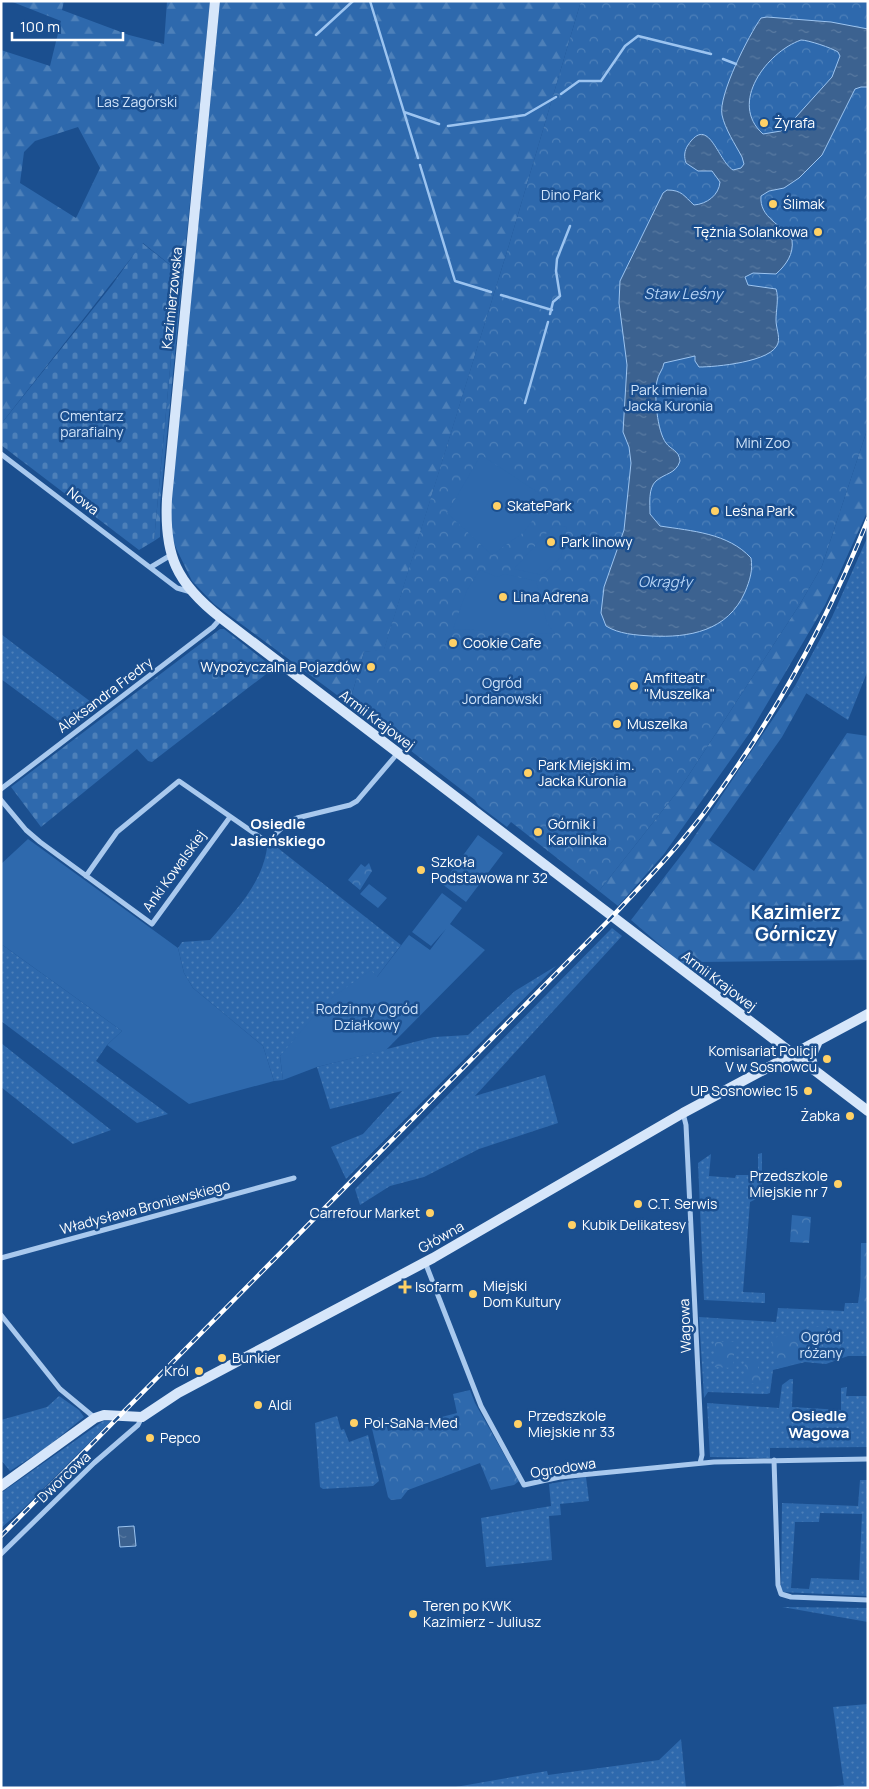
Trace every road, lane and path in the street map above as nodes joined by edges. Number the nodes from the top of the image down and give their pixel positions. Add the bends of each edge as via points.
1 (215, 1) edge
2 (1, 454) edge
3 (171, 555) junction
4 (152, 567) junction
5 (191, 592) junction
6 (221, 618) junction
7 (397, 754) junction
8 (1, 789) edge
9 (1, 800) edge
10 (230, 817) junction
11 (86, 876) junction
12 (868, 1014) edge
13 (818, 1041) junction
14 (793, 1054) junction
15 (814, 1070) junction
16 (868, 1111) edge
17 (683, 1113) junction
18 (294, 1178) dead end
19 (1, 1258) edge
20 (425, 1262) junction
21 (1, 1315) edge
22 (142, 1417) junction
23 (95, 1418) junction
24 (868, 1459) edge
25 (774, 1460) junction
26 (700, 1463) junction
27 (1, 1486) edge
28 (1, 1554) edge
29 (868, 1600) edge

1 - 3 street, Kazimierzowska via 167,499 166,527
2 - 4 street, Nowa
3 - 4 street
3 - 5 street, Kazimierzowska via 177,572
4 - 5 street, Nowa via 178,588
5 - 6 street, Armii Krajowej
6 - 7 street, Armii Krajowej
6 - 8 street, Aleksandra Fredry
7 - 10 street via 357,801 288,822 271,841 263,841
7 - 14 street, Armii Krajowej
9 - 11 street, Anki Kowalskiej via 26,830
10 - 11 street via 179,781 117,832
10 - 11 street, Anki Kowalskiej via 152,924
12 - 13 street, Główna
13 - 14 street, Główna
13 - 15 street via 811,1057
14 - 15 street, Armii Krajowej
14 - 17 street, Główna
15 - 16 street, Armii Krajowej
17 - 20 street, Główna
17 - 26 street, Wagowa via 695,1302
18 - 19 street, Władysława Broniewskiego
20 - 22 street, Główna via 178,1393
20 - 26 street, Ogrodowa via 481,1406 524,1485 560,1477
21 - 23 street via 60,1389
22 - 23 street via 104,1415
22 - 28 street, Dworcowa via 138,1426 94,1463
23 - 27 street
24 - 25 street
25 - 26 street
25 - 29 street via 778,1585 781,1594

